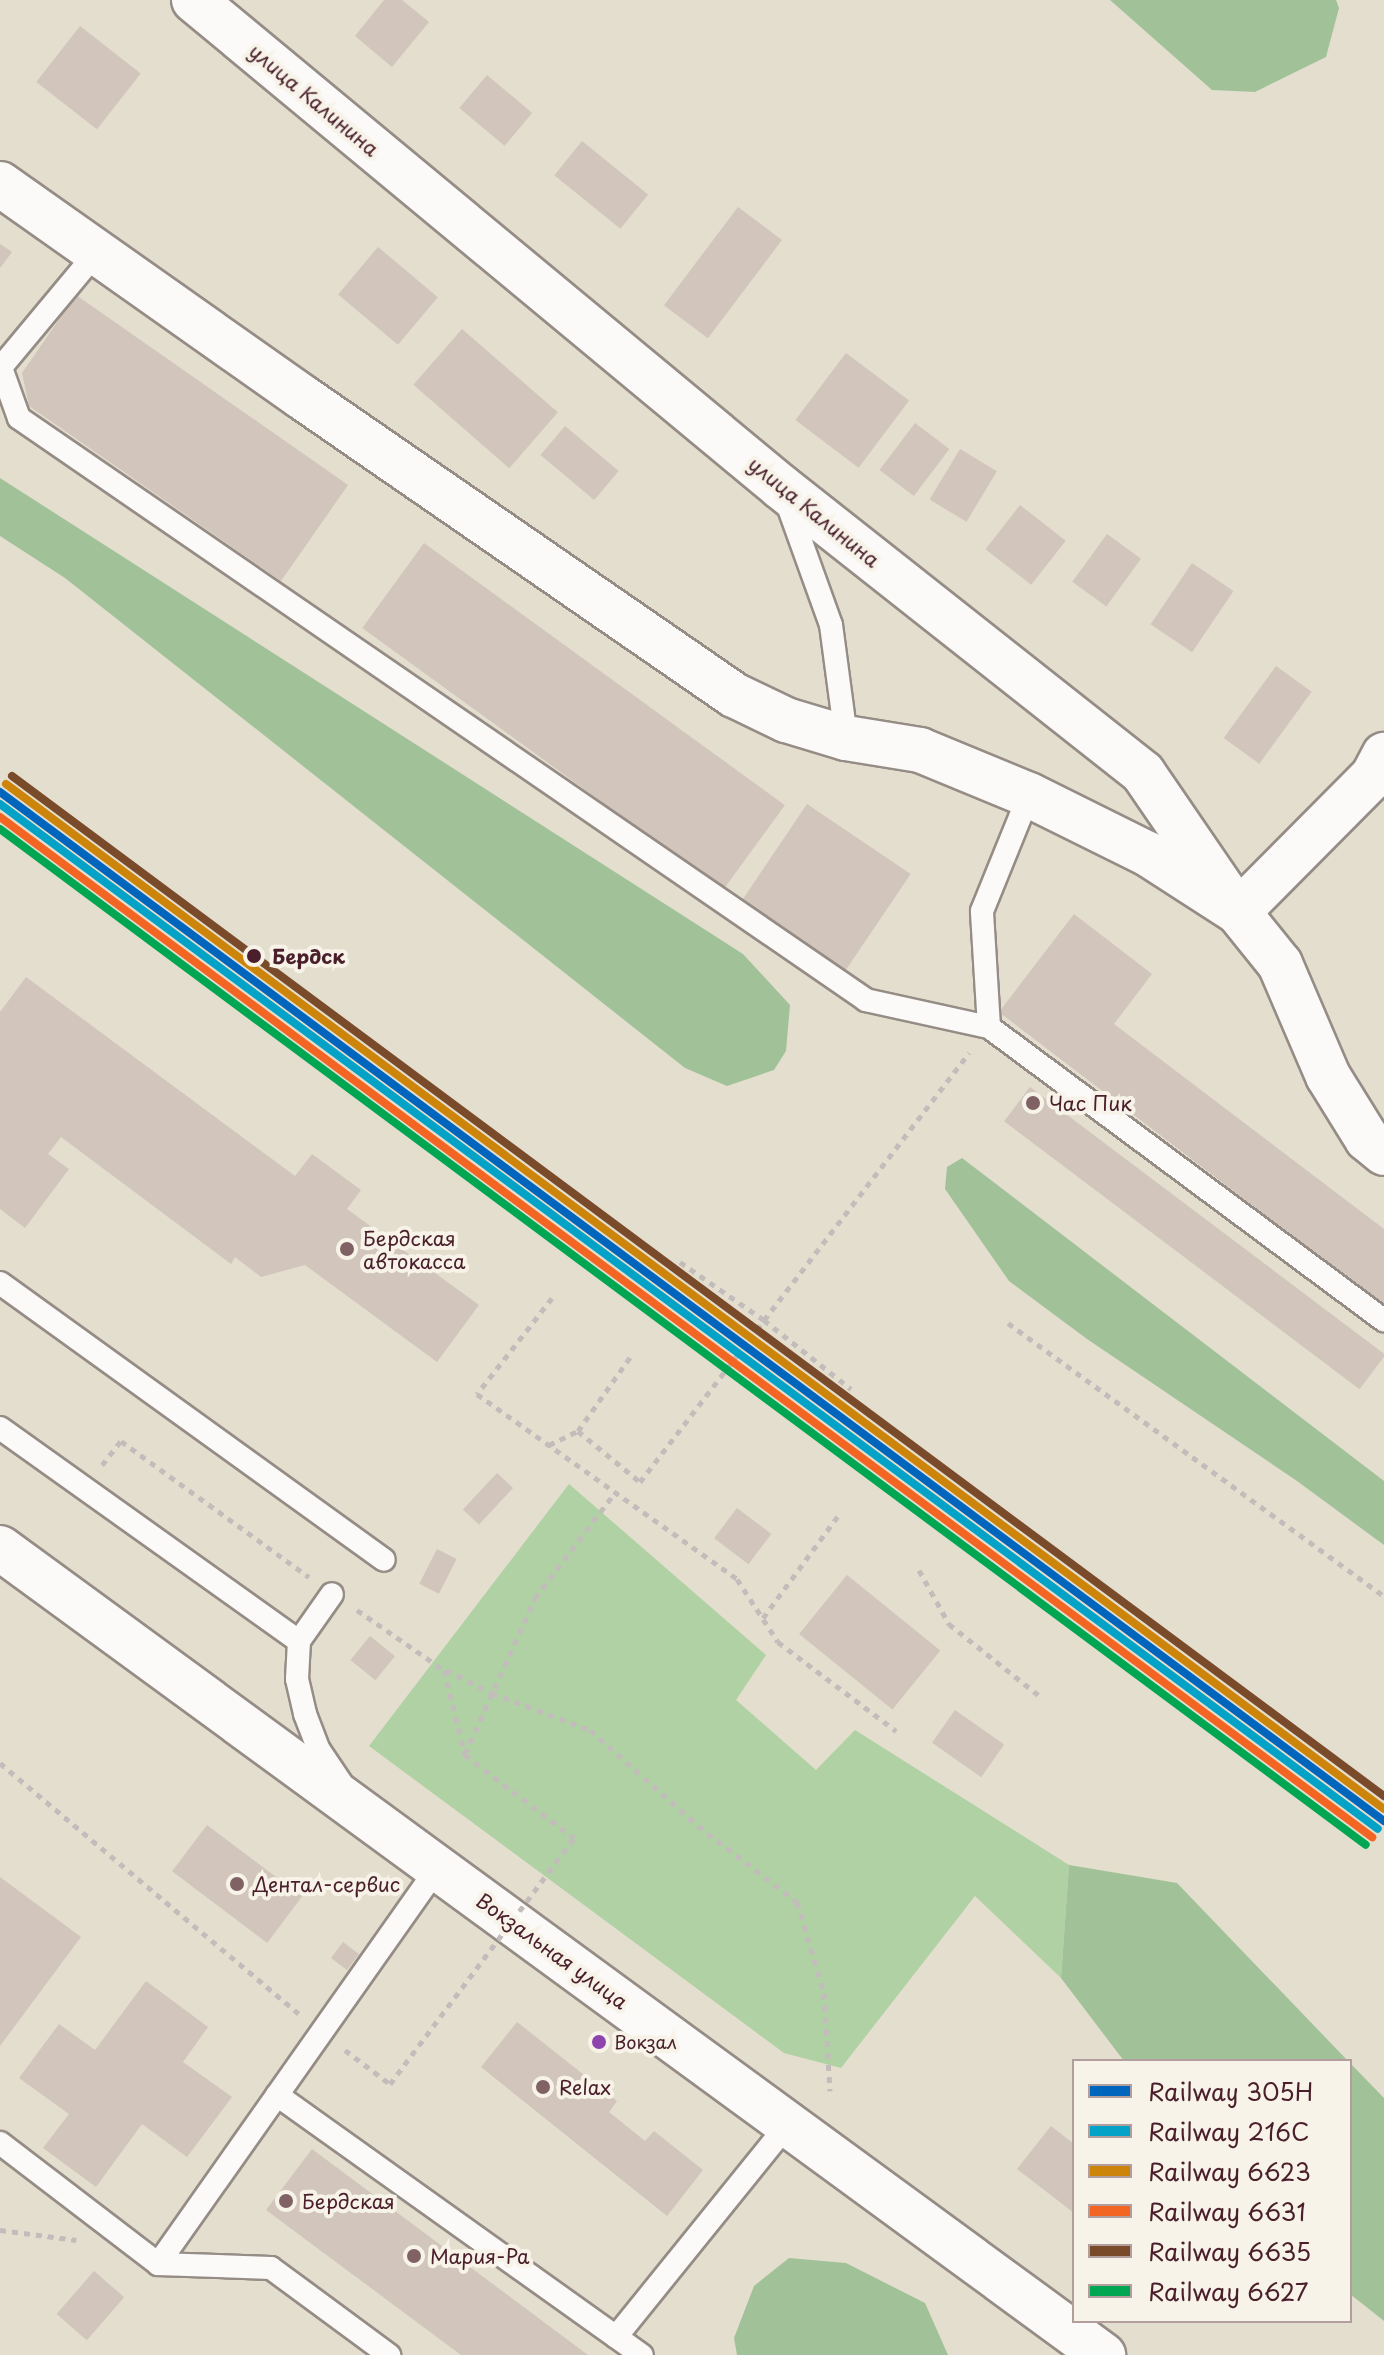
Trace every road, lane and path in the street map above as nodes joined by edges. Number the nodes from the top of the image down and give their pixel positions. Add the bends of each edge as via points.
1 (194, 0) edge
2 (0, 184) edge
3 (96, 253) junction
4 (1, 366) edge
5 (781, 487) junction
6 (846, 738) junction
7 (1384, 755) edge
8 (1029, 795) junction
9 (1238, 912) junction
10 (989, 1027) junction
11 (954, 1072) dead end
12 (1384, 1153) edge
13 (680, 1262) dead end
14 (0, 1283) edge
15 (552, 1298) dead end
16 (764, 1320) junction
17 (1384, 1320) edge
18 (1008, 1323) dead end
19 (631, 1356) dead end
20 (851, 1389) dead end
21 (0, 1428) edge
22 (578, 1431) junction
23 (548, 1445) junction
24 (98, 1470) dead end
25 (614, 1494) junction
26 (841, 1512) dead end
27 (0, 1548) edge
28 (384, 1560) dead end
29 (919, 1570) dead end
30 (332, 1594) junction
31 (1384, 1596) edge
32 (763, 1618) junction
33 (299, 1641) junction
34 (444, 1670) junction
35 (492, 1693) junction
36 (1042, 1698) dead end
37 (896, 1731) dead end
38 (465, 1755) junction
39 (0, 1763) edge
40 (357, 1807) junction
41 (438, 1867) junction
42 (321, 2032) junction
43 (830, 2091) dead end
44 (277, 2095) junction
45 (788, 2124) junction
46 (0, 2143) edge
47 (0, 2230) edge
48 (137, 2248) junction
49 (158, 2264) junction
50 (616, 2337) junction
51 (389, 2355) edge
52 (642, 2355) edge
53 (1103, 2355) edge

1 - 5 main road, улица Калинина
2 - 3 main road
3 - 4 lane
3 - 6 main road via 734,695 786,720
4 - 10 lane via 19,418 866,1000
5 - 6 lane via 831,625
5 - 9 main road, улица Калинина via 1143,773
6 - 8 main road via 920,750
7 - 9 main road via 1373,776
8 - 9 main road via 1148,854
8 - 10 lane via 982,911
9 - 12 main road via 1280,964 1328,1076 1367,1139
10 - 17 lane
11 - 16 path
13 - 16 path
14 - 28 lane
15 - 23 path via 477,1394
16 - 20 path
16 - 22 path via 640,1482
18 - 31 path
19 - 22 path
21 - 33 lane
22 - 23 path
23 - 25 path
24 - 30 path via 121,1441
25 - 32 path via 737,1579
25 - 35 path via 535,1598
26 - 32 path
27 - 40 main road, Вокзальная улица
29 - 36 path via 949,1624
30 - 33 lane
30 - 34 path
32 - 37 path via 778,1642
33 - 40 lane via 297,1679 305,1714 319,1750
34 - 35 path
34 - 38 path
35 - 38 path
35 - 43 path via 590,1730 698,1826 797,1902 824,1993
38 - 42 path, bridge via 574,1838 390,2084
39 - 42 path
40 - 41 main road, Вокзальная улица
41 - 42 lane
41 - 45 main road, Вокзальная улица
42 - 44 lane
44 - 49 lane
44 - 50 lane
45 - 50 lane
45 - 53 main road, Вокзальная улица
46 - 48 lane
47 - 48 path
48 - 49 lane
49 - 51 lane via 271,2268
50 - 52 lane

